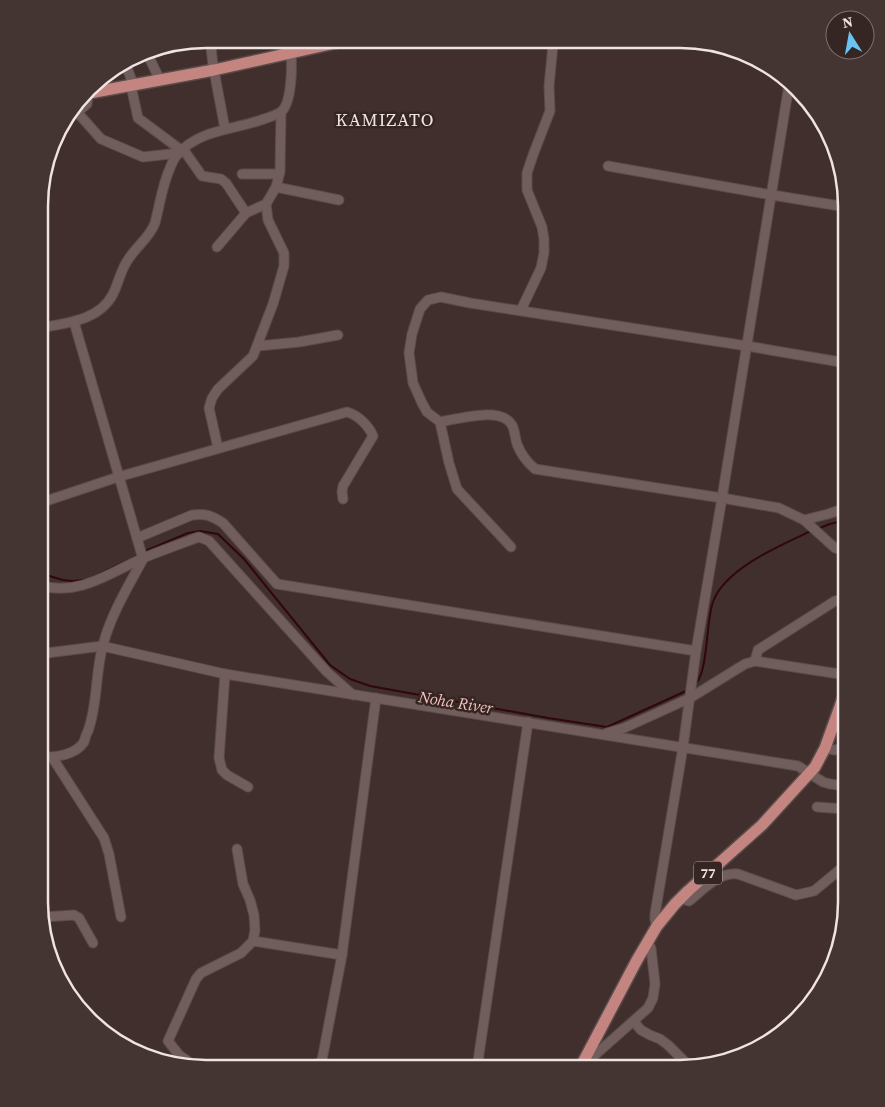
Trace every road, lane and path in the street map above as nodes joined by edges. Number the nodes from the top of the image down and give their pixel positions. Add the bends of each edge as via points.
1 (211, 48) edge
2 (285, 48) edge
3 (313, 48) edge
4 (553, 48) edge
5 (287, 54) junction
6 (149, 58) edge
7 (127, 69) edge
8 (214, 70) junction
9 (159, 81) junction
10 (132, 86) junction
11 (97, 91) edge
12 (788, 91) edge
13 (87, 101) edge
14 (79, 110) edge
15 (77, 112) edge
16 (281, 112) junction
17 (225, 130) junction
18 (181, 150) junction
19 (608, 166) dead end
20 (242, 174) dead end
21 (280, 174) junction
22 (276, 187) junction
23 (772, 195) junction
24 (339, 200) dead end
25 (266, 204) junction
26 (838, 206) edge
27 (246, 213) junction
28 (217, 247) dead end
29 (521, 310) junction
30 (74, 322) junction
31 (47, 327) edge
32 (338, 335) dead end
33 (258, 346) junction
34 (747, 346) junction
35 (838, 362) edge
36 (440, 422) junction
37 (218, 448) junction
38 (118, 477) junction
39 (722, 498) junction
40 (343, 499) dead end
41 (47, 501) edge
42 (838, 511) edge
43 (804, 520) junction
44 (138, 538) junction
45 (511, 547) dead end
46 (838, 549) edge
47 (143, 559) junction
48 (47, 586) edge
49 (837, 601) edge
50 (102, 646) junction
51 (696, 651) junction
52 (47, 653) edge
53 (755, 661) junction
54 (225, 674) junction
55 (837, 674) edge
56 (354, 695) junction
57 (376, 698) junction
58 (690, 698) junction
59 (837, 715) edge
60 (528, 722) junction
61 (602, 734) junction
62 (684, 747) junction
63 (826, 748) junction
64 (837, 749) edge
65 (47, 757) edge
66 (52, 757) junction
67 (810, 773) junction
68 (837, 785) edge
69 (248, 787) dead end
70 (817, 807) dead end
71 (837, 808) edge
72 (236, 849) dead end
73 (837, 873) edge
74 (680, 898) junction
75 (48, 917) edge
76 (121, 917) dead end
77 (657, 926) junction
78 (253, 941) junction
79 (647, 942) junction
80 (93, 943) dead end
81 (342, 955) junction
82 (634, 1022) junction
83 (182, 1057) edge
84 (585, 1057) joint
85 (322, 1059) edge
86 (478, 1059) edge
87 (682, 1059) edge

1 - 8 street
2 - 5 street
3 - 5 main road
4 - 29 street via 550,111 527,173 527,190 542,227 544,253 541,268
5 - 8 main road
5 - 16 street via 290,93
6 - 9 street
7 - 10 street
8 - 9 main road
8 - 17 street
9 - 10 main road
10 - 11 main road
10 - 18 street via 138,118
12 - 23 street
13 - 14 street
15 - 18 street via 101,139 144,157
16 - 17 street
16 - 21 street
17 - 18 street via 204,135
18 - 27 street via 202,176 226,183
18 - 30 street via 164,180 150,234 127,261 108,303 101,310
19 - 23 street
20 - 21 street
21 - 22 street
22 - 24 street
22 - 25 street
23 - 26 street
23 - 34 street
25 - 27 street
25 - 33 street via 268,220 284,253 284,266
27 - 28 street
29 - 34 street
29 - 36 street via 441,297 428,300 420,309 409,353 413,383 427,412
30 - 31 street
30 - 38 street
32 - 33 street
33 - 37 street via 253,356 212,398 209,408
34 - 35 street
34 - 39 street
36 - 39 street via 487,414 502,417 509,421 517,446 535,470
36 - 45 street via 457,489
37 - 38 street
37 - 40 street via 352,413 370,428 373,436 343,486
38 - 41 street
38 - 44 street
39 - 43 street via 779,508
39 - 51 street
42 - 43 street
43 - 46 street
44 - 47 street
44 - 51 street via 201,514 223,524 276,584
47 - 48 street via 79,587
47 - 50 street via 110,620
47 - 56 street via 199,537 204,538 327,672
49 - 53 street via 758,650
50 - 52 street
50 - 54 street
50 - 66 street via 92,720 84,742 69,753
51 - 58 street
53 - 55 street
53 - 58 street
54 - 56 street
54 - 69 street via 219,758 222,770
56 - 57 street
57 - 60 street
57 - 81 street
58 - 61 street via 624,728
58 - 62 street
59 - 63 main road, 77
60 - 61 street
60 - 86 street
61 - 62 street
62 - 67 street via 798,766
62 - 77 street via 655,914
63 - 64 street
63 - 67 main road, 77
65 - 66 street
66 - 76 street via 104,838
67 - 68 street via 823,782
67 - 74 main road, 77 via 762,825
70 - 71 street
72 - 78 street via 254,915
73 - 74 street via 814,890 796,895 732,874 717,878 689,901
74 - 77 main road, 77
75 - 80 street via 74,915
77 - 79 main road, 77
78 - 81 street
78 - 83 street via 241,953 201,973 196,979 168,1041
79 - 82 street via 652,948 655,991 648,1008
79 - 84 main road, 77
81 - 85 street
82 - 84 street via 595,1055
82 - 87 street via 660,1039

